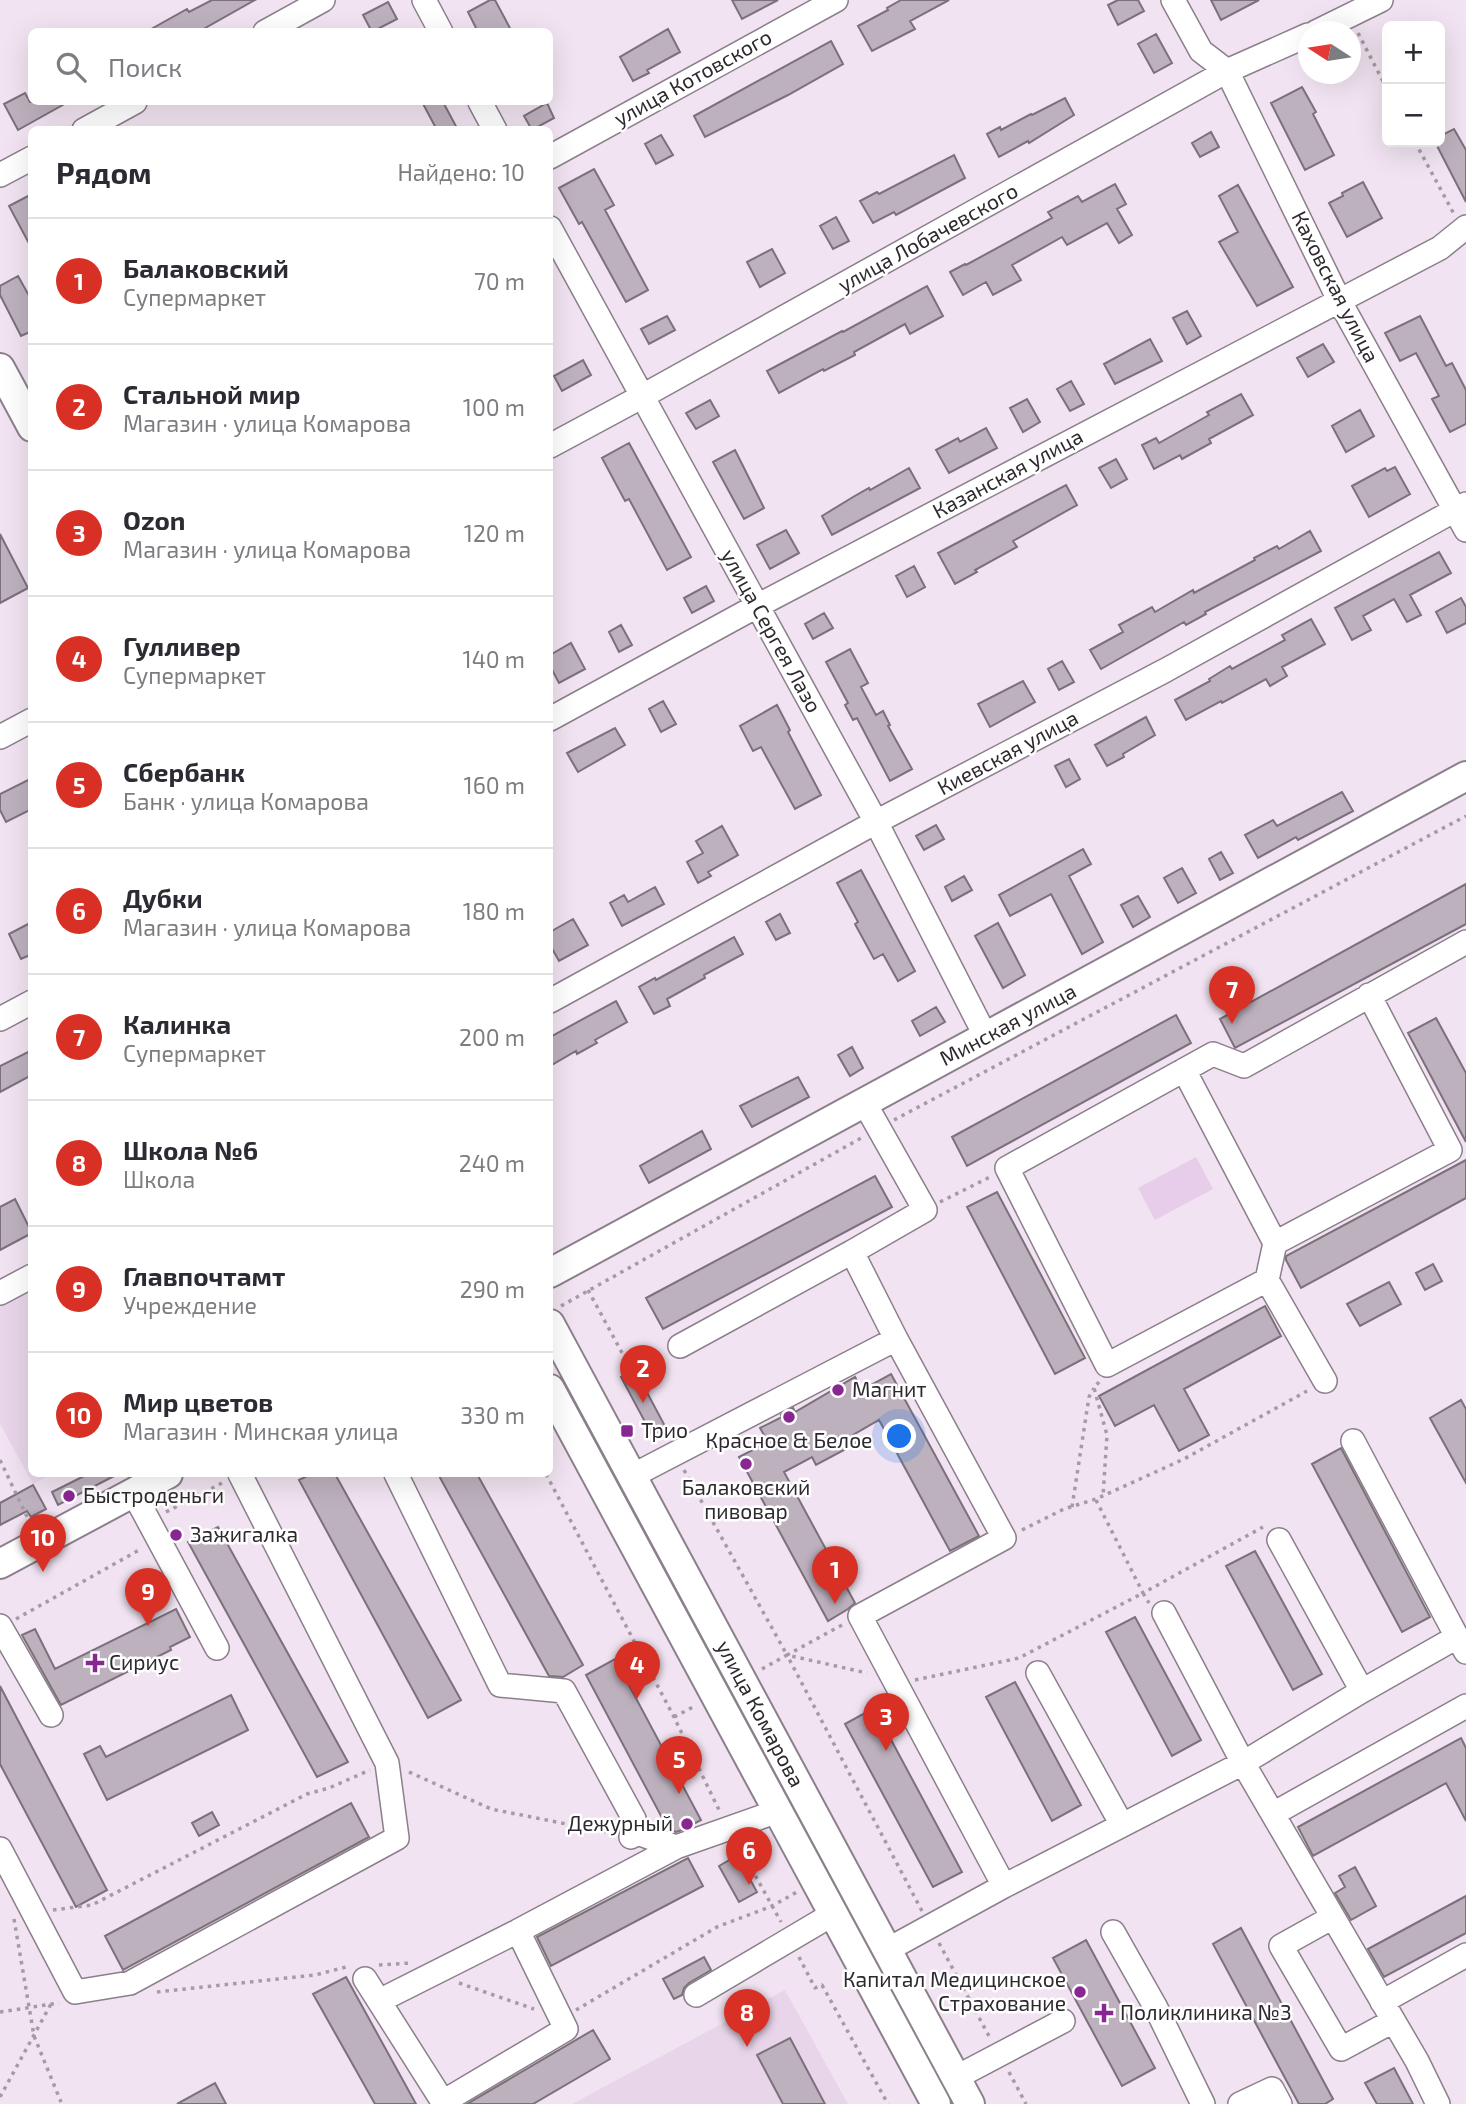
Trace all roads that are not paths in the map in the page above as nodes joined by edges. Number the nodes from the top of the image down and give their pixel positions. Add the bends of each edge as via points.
1 (323, 0) edge
2 (424, 0) edge
3 (836, 0) edge
4 (1173, 0) edge
5 (1381, 0) edge
6 (1340, 21) edge
7 (272, 28) edge
8 (439, 28) edge
9 (1298, 39) edge
10 (1201, 51) junction
11 (1227, 71) junction
12 (1199, 87) junction
13 (130, 105) edge
14 (482, 105) edge
15 (91, 126) edge
16 (493, 126) edge
17 (553, 155) edge
18 (28, 160) edge
19 (0, 175) edge
20 (1465, 228) edge
21 (553, 234) edge
22 (1339, 300) junction
23 (0, 368) edge
24 (641, 397) junction
25 (28, 420) edge
26 (553, 444) edge
27 (1462, 514) edge
28 (757, 606) junction
29 (553, 717) edge
30 (28, 722) edge
31 (0, 737) edge
32 (1466, 776) edge
33 (876, 822) junction
34 (1466, 942) edge
35 (1369, 995) junction
36 (553, 999) edge
37 (28, 1004) edge
38 (0, 1019) edge
39 (986, 1037) junction
40 (1184, 1070) junction
41 (864, 1102) junction
42 (1275, 1243) junction
43 (852, 1252) junction
44 (553, 1271) edge
45 (28, 1278) edge
46 (1268, 1280) junction
47 (0, 1293) edge
48 (553, 1330) edge
49 (896, 1339) junction
50 (680, 1346) dead end
51 (1325, 1381) road end
52 (553, 1395) edge
53 (1353, 1441) dead end
54 (632, 1476) junction
55 (162, 1477) edge
56 (242, 1477) edge
57 (397, 1477) edge
58 (133, 1492) junction
59 (1279, 1540) road end
60 (0, 1564) edge
61 (1164, 1613) road end
62 (0, 1627) edge
63 (1462, 1645) edge
64 (216, 1648) dead end
65 (1038, 1673) dead end
66 (1362, 1691) junction
67 (1466, 1706) edge
68 (51, 1716) dead end
69 (1243, 1763) junction
70 (778, 1811) junction
71 (1273, 1814) junction
72 (1122, 1825) junction
73 (676, 1847) junction
74 (0, 1849) edge
75 (1004, 1886) junction
76 (833, 1914) junction
77 (1333, 1917) junction
78 (518, 1931) junction
79 (1113, 1932) dead end
80 (887, 1950) junction
81 (1466, 1955) edge
82 (367, 1970) road end
83 (696, 1995) dead end
84 (379, 2001) junction
85 (1388, 2011) junction
86 (1063, 2021) dead end
87 (956, 2078) junction
88 (936, 2104) edge
89 (970, 2104) edge
90 (1203, 2104) edge
91 (1240, 2104) edge
92 (1280, 2104) edge
93 (1438, 2104) edge

1 - 7 street
2 - 8 street
3 - 17 street, улица Котовского
4 - 10 street, Каховская улица
5 - 6 street
9 - 11 street, улица Лобачевского
10 - 11 street, Каховская улица
10 - 12 street
11 - 12 street, улица Лобачевского
11 - 22 street, Каховская улица
12 - 24 street, улица Лобачевского
13 - 15 street
14 - 16 street
18 - 19 street
20 - 22 street, Казанская улица via 1440,248
21 - 24 street, улица Сергея Лазо
22 - 27 street, Каховская улица
22 - 28 street, Казанская улица
23 - 25 main road
24 - 26 street, улица Лобачевского
24 - 28 street, улица Сергея Лазо
27 - 33 street, Киевская улица
28 - 29 street, Казанская улица
28 - 33 street, улица Сергея Лазо
30 - 31 street
32 - 39 main road, Минская улица
33 - 36 street, Киевская улица
33 - 39 street, улица Сергея Лазо
34 - 35 street
35 - 40 street via 1244,1066 1213,1054
35 - 42 street via 1450,1150
37 - 38 street
39 - 41 main road, Минская улица
40 - 42 street
40 - 46 street via 1007,1168 1107,1365
41 - 43 street via 925,1210
41 - 44 main road, Минская улица
42 - 46 street
43 - 49 street
43 - 50 street
45 - 47 street
46 - 51 street
48 - 54 main road, улица Комарова
49 - 54 street
49 - 75 street via 1004,1538 860,1616
52 - 70 main road
53 - 63 street
54 - 80 main road, улица Комарова
55 - 58 main road
56 - 74 street via 387,1763 397,1838 130,1983 70,1997 23,1912
57 - 73 street via 500,1685 564,1691 634,1819 632,1834
58 - 60 main road
58 - 64 street
59 - 66 street
61 - 69 street
62 - 68 street
63 - 66 street
65 - 72 street
66 - 69 street
67 - 71 street
69 - 71 street
69 - 72 street
70 - 73 street
70 - 76 main road
71 - 77 street
72 - 75 street
73 - 78 street
75 - 80 street
76 - 83 street
76 - 88 main road
77 - 85 street
77 - 85 street via 1281,1946 1340,2049
78 - 84 street
78 - 84 street via 566,2029 443,2102
79 - 90 street
80 - 87 main road, улица Комарова
81 - 85 street
82 - 84 street
85 - 93 street
86 - 87 street
87 - 89 main road, улица Комарова
91 - 92 street via 1272,2088

